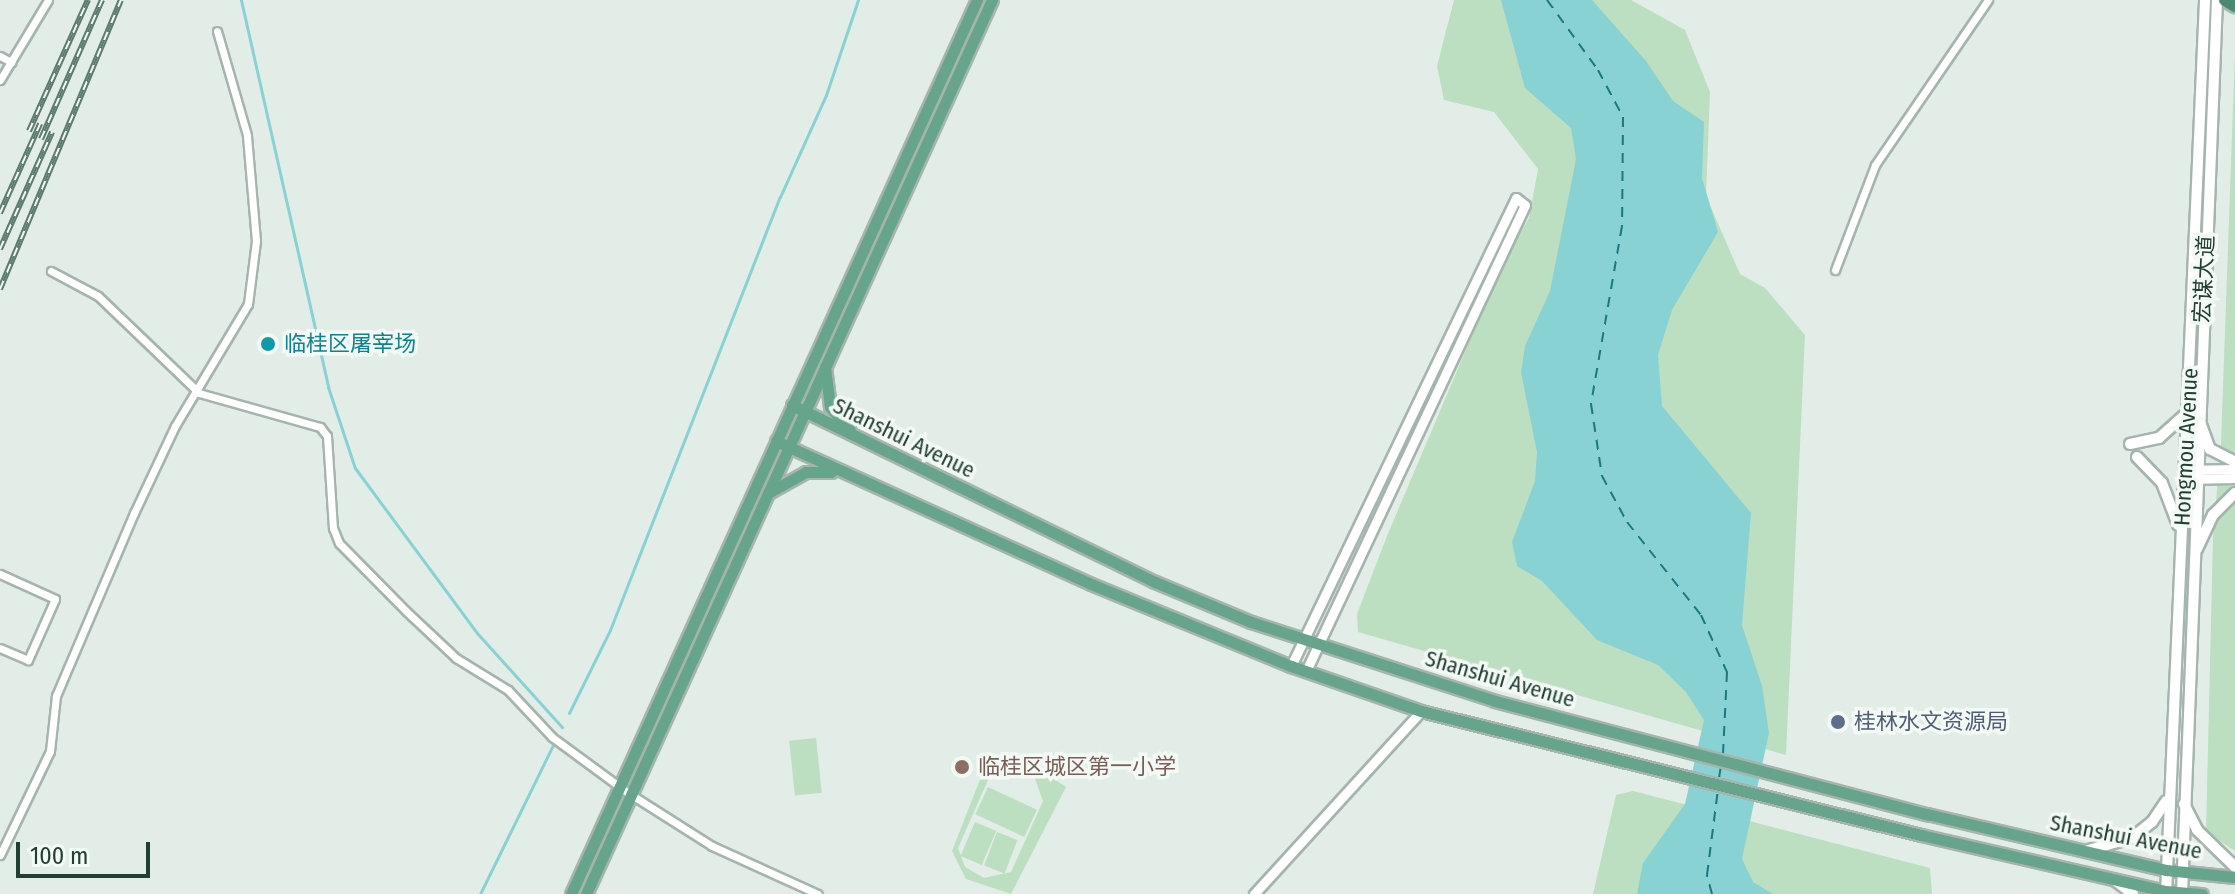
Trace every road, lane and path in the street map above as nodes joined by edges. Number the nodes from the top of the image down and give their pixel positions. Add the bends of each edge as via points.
1 (48, 0) edge
2 (977, 0) edge
3 (992, 0) edge
4 (1988, 0) edge
5 (2205, 0) edge
6 (2217, 0) edge
7 (2225, 0) edge
8 (2235, 6) edge
9 (217, 31) dead end
10 (0, 56) edge
11 (11, 62) junction
12 (0, 80) edge
13 (1835, 270) dead end
14 (51, 271) dead end
15 (825, 362) junction
16 (199, 393) junction
17 (798, 408) junction
18 (2193, 412) junction
19 (856, 436) junction
20 (781, 444) junction
21 (2130, 444) dead end
22 (2137, 457) dead end
23 (2235, 462) edge
24 (2235, 469) edge
25 (839, 473) junction
26 (2190, 475) junction
27 (2235, 478) edge
28 (2235, 493) edge
29 (766, 495) junction
30 (2181, 549) junction
31 (2192, 567) junction
32 (0, 574) edge
33 (1304, 640) junction
34 (1318, 643) junction
35 (0, 648) edge
36 (1291, 666) junction
37 (1306, 671) junction
38 (1421, 711) junction
39 (622, 788) junction
40 (633, 797) junction
41 (2167, 799) junction
42 (2184, 803) junction
43 (2084, 851) junction
44 (0, 855) edge
45 (2235, 867) edge
46 (2166, 870) junction
47 (2183, 872) junction
48 (2235, 877) edge
49 (2111, 878) junction
50 (2166, 892) edge
51 (2182, 893) edge
52 (571, 894) edge
53 (586, 894) edge
54 (818, 894) edge
55 (1254, 894) edge
56 (2133, 894) edge
57 (2202, 894) edge

1 - 11 street
2 - 17 main road
3 - 15 main road
4 - 13 street via 1875,165
5 - 18 main road, Hongmou Avenue
6 - 18 main road, 宏谋大道
7 - 8 highway
9 - 16 street via 247,135 256,241 248,304
10 - 11 street
11 - 12 street
14 - 16 street via 98,296
15 - 17 main road
15 - 19 main road via 830,407
16 - 39 street via 320,427 327,436 333,528 346,552 456,658 500,683 552,737
16 - 44 street via 175,426 134,513 56,696 50,751
17 - 19 main road, Shanshui Avenue
17 - 20 main road
18 - 21 main road via 2159,438
18 - 23 main road via 2210,449
18 - 26 main road, Hongmou Avenue
19 - 33 main road, Shanshui Avenue via 1155,582
20 - 25 main road, Shanshui Avenue
20 - 29 main road
20 - 39 main road
22 - 30 main road via 2174,503
24 - 26 street
25 - 29 main road via 806,472
25 - 36 main road, Shanshui Avenue
26 - 27 street
26 - 30 main road, Hongmou Avenue
26 - 31 main road
28 - 31 main road via 2204,528
29 - 40 main road
30 - 41 main road, Hongmou Avenue
31 - 42 main road
32 - 35 street via 55,599 28,660
33 - 34 main road, Shanshui Avenue
33 - 34 street via 1516,198 1525,205
33 - 36 street
34 - 37 street
34 - 43 main road, Shanshui Avenue via 1495,701
36 - 37 main road, Shanshui Avenue
37 - 38 main road, Shanshui Avenue
38 - 49 main road, Shanshui Avenue
38 - 55 street
39 - 40 street
39 - 52 main road
40 - 53 main road
40 - 54 street via 712,846
41 - 43 main road via 2152,822 2132,838
41 - 46 main road, Hongmou Avenue
42 - 45 main road via 2197,830
42 - 47 main road
43 - 46 main road, Shanshui Avenue
46 - 47 main road, Shanshui Avenue
46 - 50 main road, Hongmou Avenue
47 - 48 main road, Shanshui Avenue
47 - 51 main road
49 - 50 main road, Shanshui Avenue
49 - 56 main road
50 - 51 main road, Shanshui Avenue
51 - 57 main road, Shanshui Avenue

